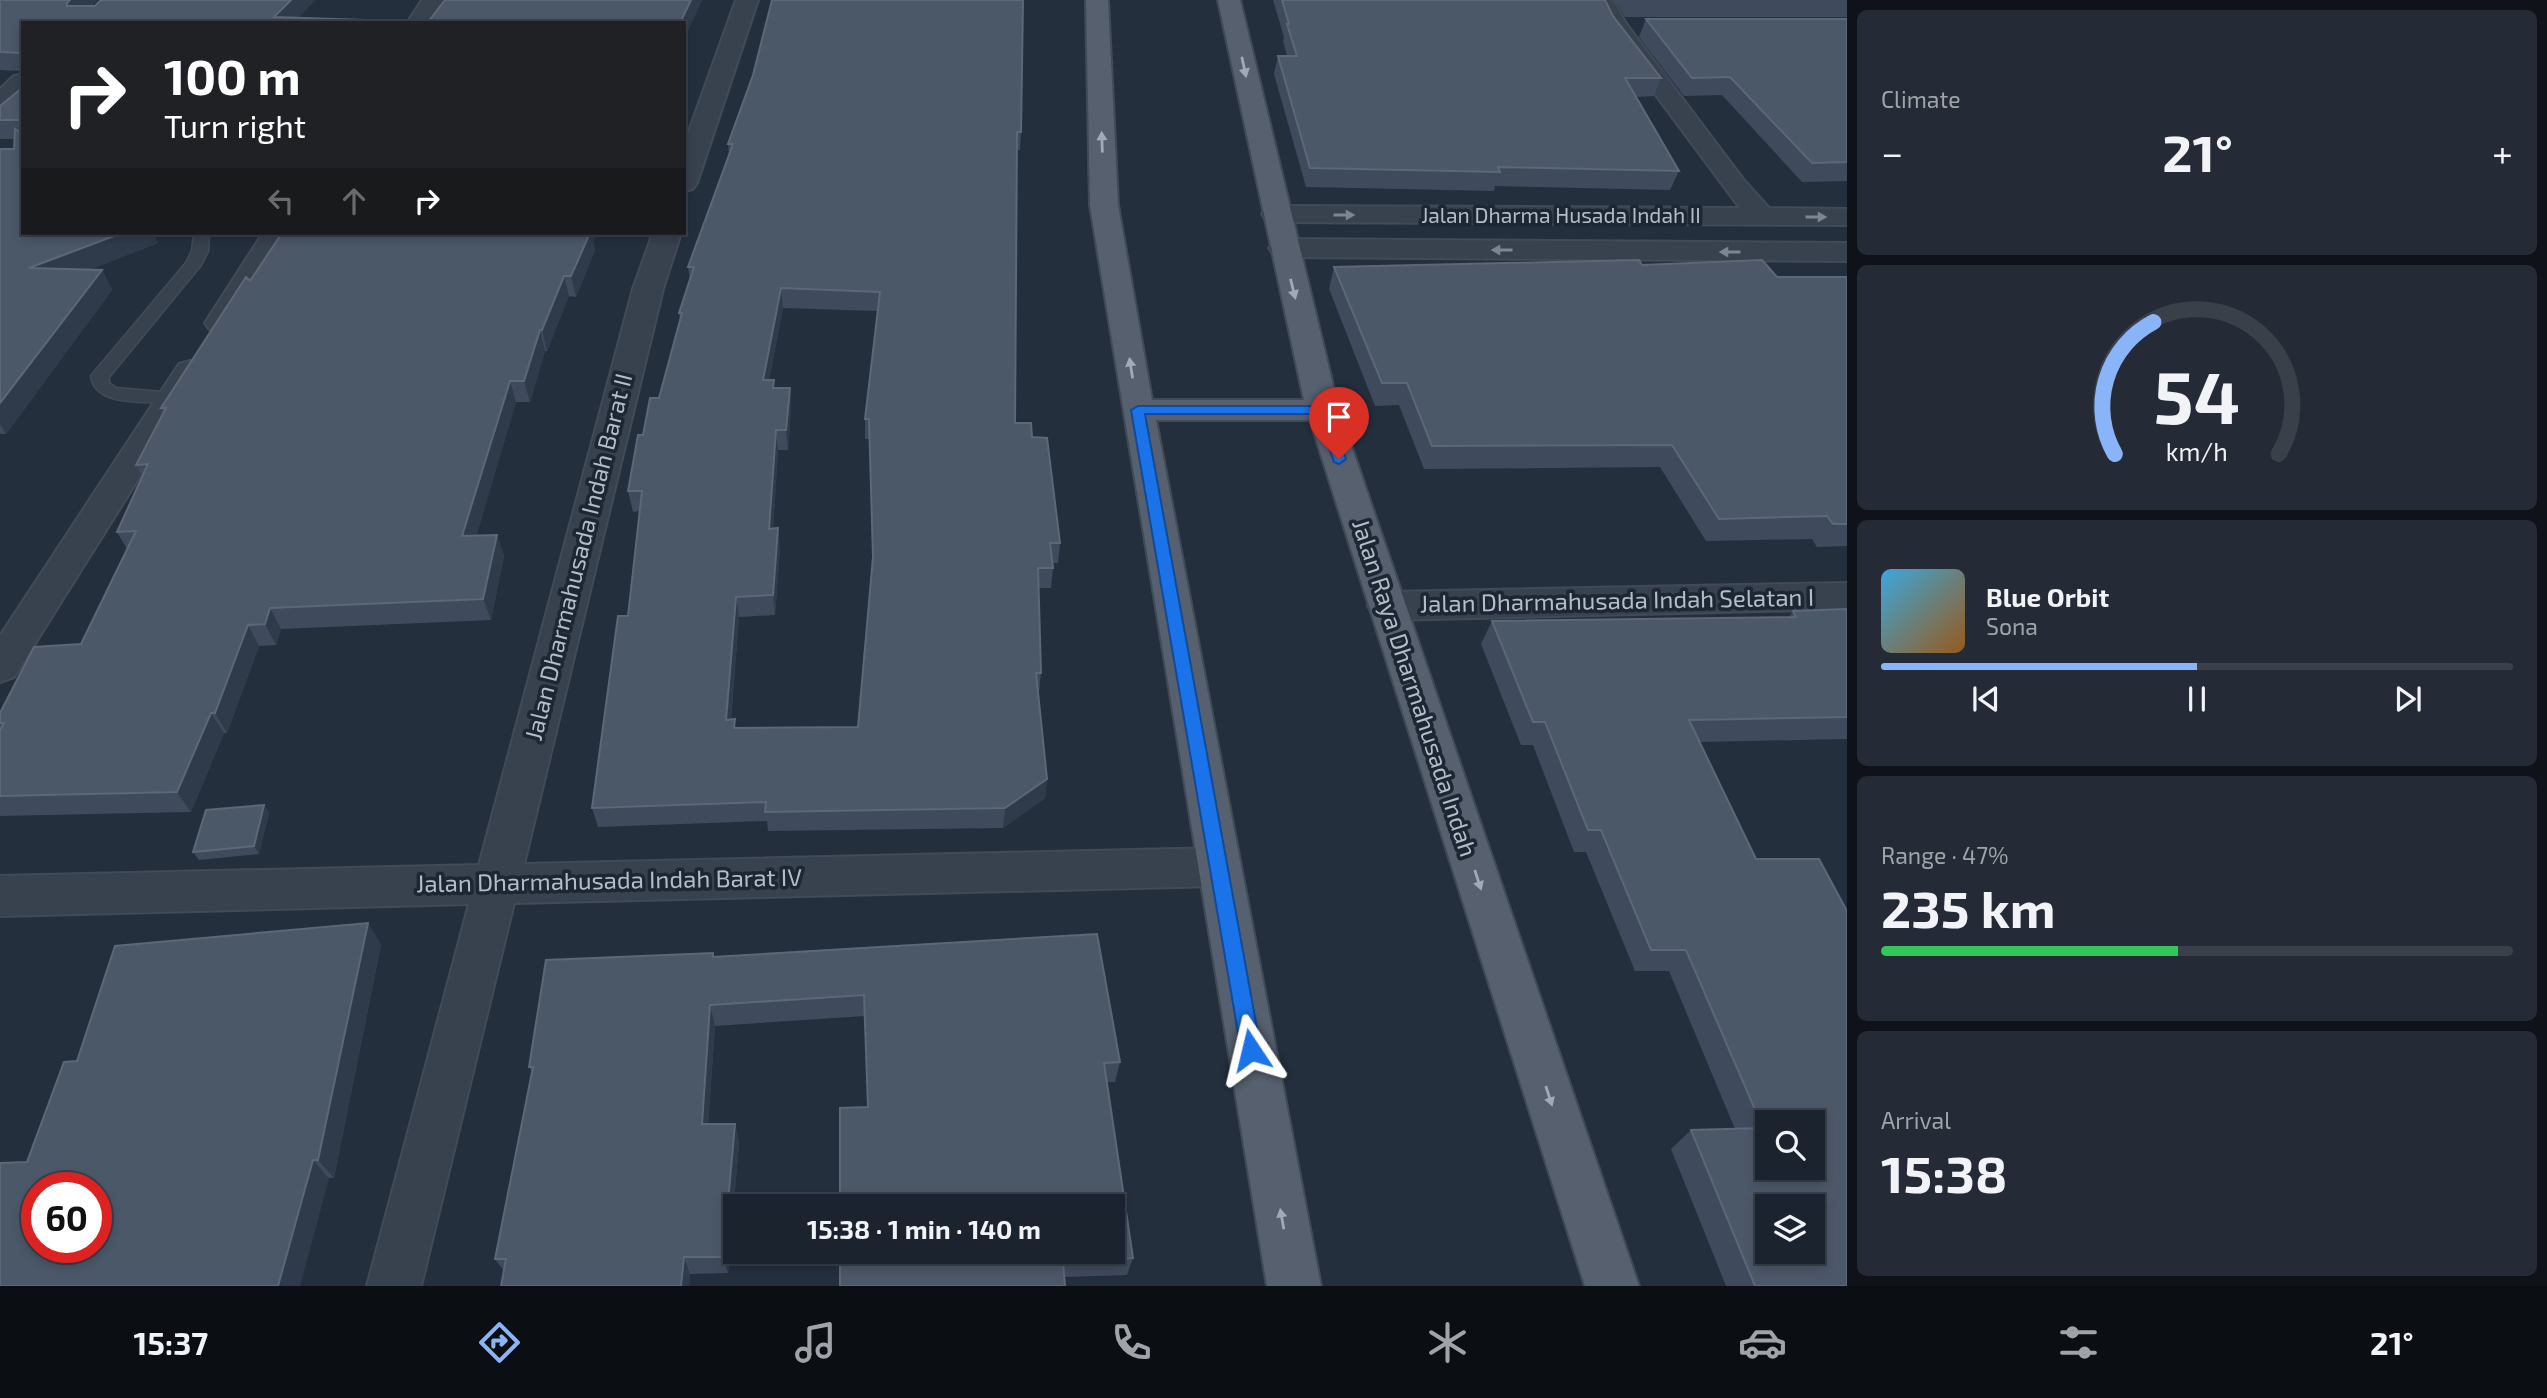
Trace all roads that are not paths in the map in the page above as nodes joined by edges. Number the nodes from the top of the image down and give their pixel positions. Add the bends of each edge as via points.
1 (433, 0) edge
2 (747, 0) edge
3 (1097, 0) edge
4 (1229, 0) edge
5 (1601, 0) edge
6 (419, 21) edge
7 (1618, 27) junction
8 (1644, 27) dead end
9 (21, 83) edge
10 (0, 102) edge
11 (686, 177) edge
12 (1847, 217) edge
13 (1763, 218) junction
14 (1279, 231) junction
15 (201, 235) edge
16 (276, 235) edge
17 (666, 235) edge
18 (1847, 252) edge
19 (173, 398) junction
20 (1138, 410) junction
21 (1323, 410) junction
22 (1847, 596) edge
23 (1387, 606) junction
24 (0, 667) edge
25 (1218, 867) junction
26 (497, 883) junction
27 (0, 897) edge
28 (394, 1286) edge
29 (1294, 1286) edge
30 (1612, 1286) edge

1 - 6 street
2 - 11 street
20 -> 3 main road via 1104,205
4 -> 14 main road, Jalan Raya Dharmahusada Indah
5 - 7 street
7 - 8 street
7 - 13 street
9 - 10 street
13 -> 12 street, Jalan Dharma Husada Indah II
14 -> 13 street, Jalan Dharma Husada Indah II
18 -> 14 street, Jalan Dharma Husada Indah II
14 -> 21 main road, Jalan Raya Dharmahusada Indah
15 - 19 lane via 193,265 100,376 101,385 112,393
16 - 19 street
17 - 26 street, Jalan Dharmahusada Indah Barat II via 648,289
19 - 24 street
20 - 21 main road
20 - 25 main road
21 - 23 main road, Jalan Raya Dharmahusada Indah
22 - 23 street, Jalan Dharmahusada Indah Selatan I
23 -> 30 main road, Jalan Raya Dharmahusada Indah
25 - 26 street, Jalan Dharmahusada Indah Barat IV
29 -> 25 main road
26 - 27 street, Jalan Dharmahusada Indah Barat IV
26 - 28 street, Jalan Dharmahusada Indah Barat II

